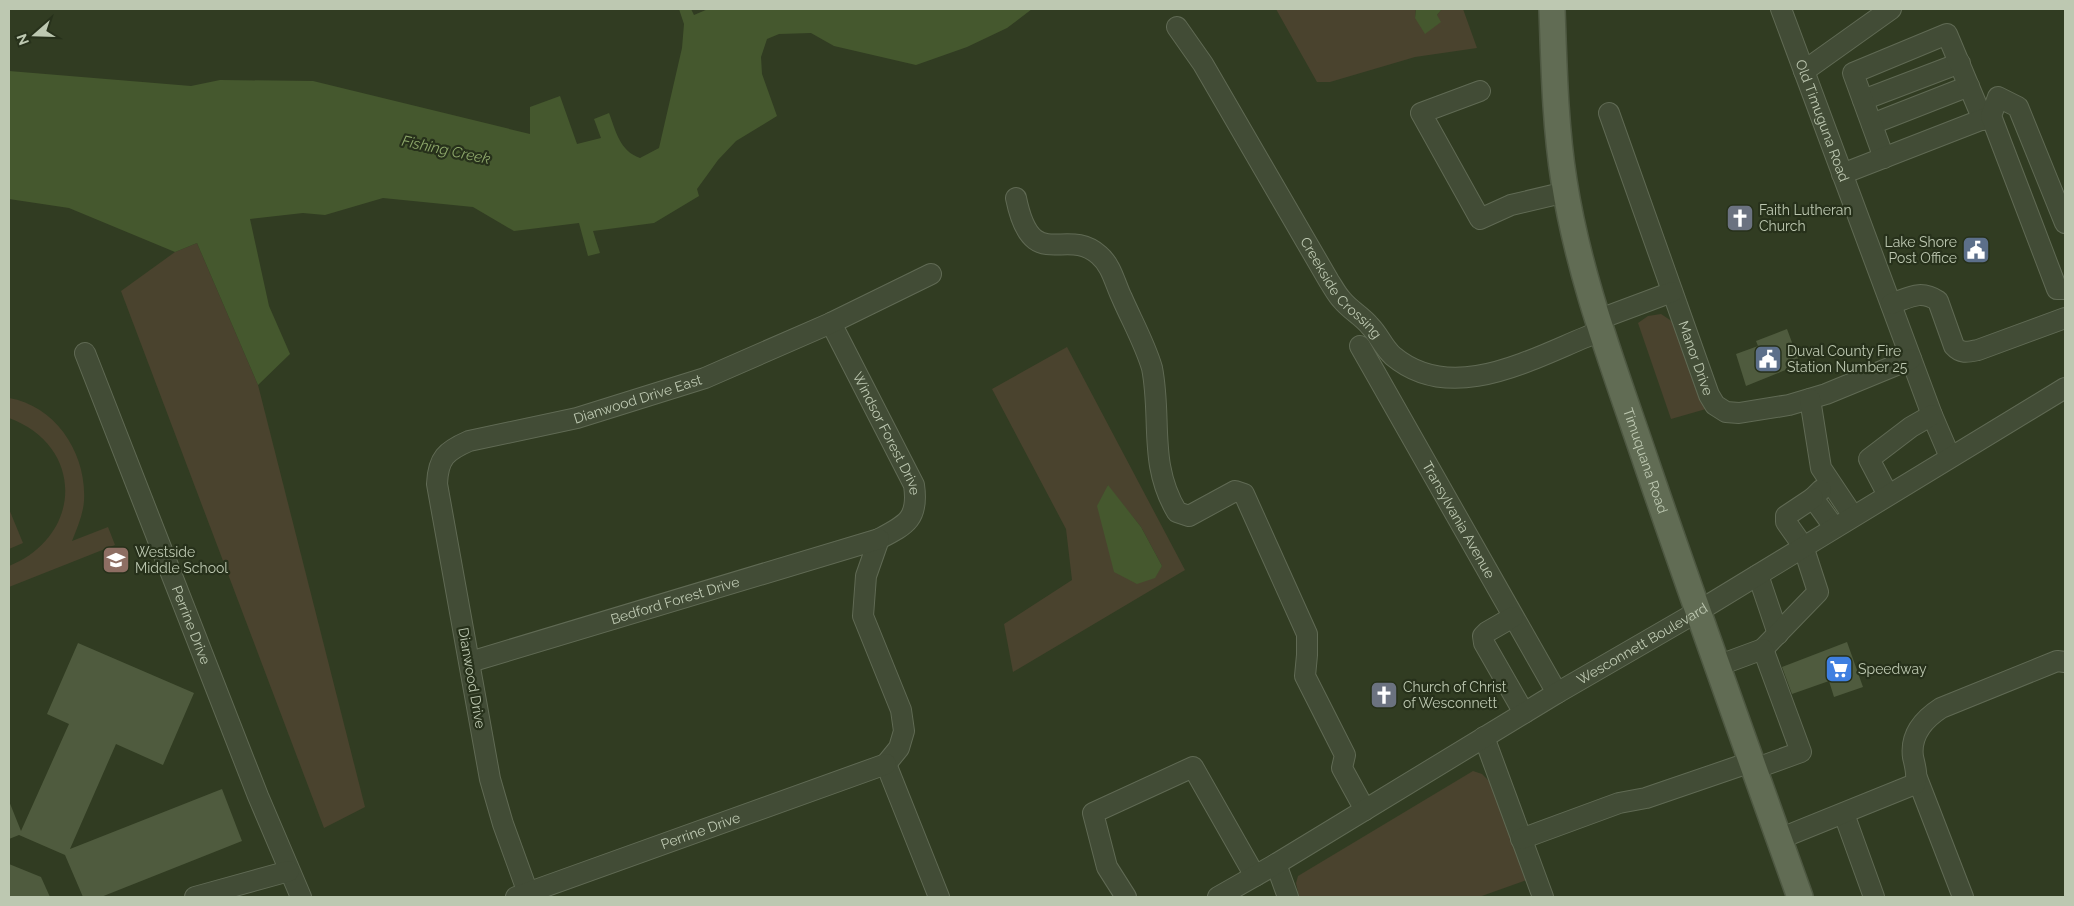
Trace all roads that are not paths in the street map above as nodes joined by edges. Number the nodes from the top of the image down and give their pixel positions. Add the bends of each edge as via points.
1 (1552, 9) edge
2 (1781, 9) edge
3 (1891, 9) edge
4 (1177, 27) dead end
5 (1960, 63) junction
6 (1804, 71) junction
7 (1969, 86) junction
8 (1480, 91) dead end
9 (1863, 100) junction
10 (1609, 114) dead end
11 (1987, 118) junction
12 (1872, 124) junction
13 (1884, 158) junction
14 (1842, 174) junction
15 (1566, 192) junction
16 (1016, 198) dead end
17 (2065, 223) edge
18 (931, 274) dead end
19 (2065, 289) edge
20 (1672, 292) junction
21 (1891, 304) junction
22 (2065, 318) edge
23 (831, 323) junction
24 (1599, 325) junction
25 (1360, 346) dead end
26 (85, 353) dead end
27 (1911, 359) junction
28 (2065, 388) edge
29 (1810, 399) junction
30 (1932, 415) junction
31 (1950, 457) junction
32 (442, 459) joint
33 (1830, 481) junction
34 (1888, 495) junction
35 (1813, 498) junction
36 (1853, 516) junction
37 (1834, 527) junction
38 (880, 539) junction
39 (1803, 546) junction
40 (1758, 575) junction
41 (1697, 612) junction
42 (1513, 617) junction
43 (1778, 634) junction
44 (1763, 649) junction
45 (470, 662) junction
46 (2065, 662) edge
47 (1716, 666) junction
48 (1556, 693) junction
49 (1524, 713) junction
50 (1484, 737) junction
51 (886, 764) junction
52 (1753, 766) junction
53 (1916, 778) junction
54 (1365, 810) junction
55 (1844, 814) junction
56 (1521, 839) junction
57 (1779, 839) junction
58 (1276, 864) junction
59 (289, 871) junction
60 (1255, 876) junction
61 (522, 895) edge
62 (195, 897) edge
63 (301, 897) edge
64 (939, 897) edge
65 (1126, 897) edge
66 (1218, 897) edge
67 (1288, 897) edge
68 (1543, 897) edge
69 (1800, 897) edge
70 (1874, 897) edge
71 (1963, 897) edge

1 - 15 main road, Timuquana Road via 1556,115
2 - 6 street, Old Timuguna Road
3 - 6 street
4 - 24 street, Creekside Crossing via 1203,64 1342,301 1360,315 1383,346 1402,363 1449,378 1474,378 1517,366
5 - 7 street
5 - 9 street
5 - 9 street via 1947,34 1853,73
6 - 14 street, Old Timuguna Road
7 - 11 street
7 - 12 street
8 - 15 street via 1421,113 1480,219 1511,205
9 - 12 street
10 - 20 street, Manor Drive
11 - 13 street
11 - 17 street via 1998,97 2018,107
11 - 19 street via 2057,289
12 - 13 street
13 - 14 street
14 - 21 street, Old Timuguna Road
15 - 24 main road, Timuquana Road
16 - 54 street via 1026,228 1035,241 1088,248 1099,255 1112,271 1152,368 1160,469 1168,497 1177,512 1189,516 1236,491 1244,494 1307,634 1305,676 1345,755 1342,768
18 - 23 street, Dianwood Drive East
20 - 24 street, Creekside Crossing
20 - 29 street, Manor Drive via 1715,405 1726,412 1739,413
21 - 22 street via 1922,294 1938,301 1954,346 1964,352 1978,350
21 - 27 street, Old Timuguna Road
23 - 32 street, Dianwood Drive East via 705,378 577,418 469,441 453,448
23 - 38 street, Windsor Forest Drive via 914,485 916,498 906,525
24 - 41 main road, Timuquana Road
25 - 42 street, Transylvania Avenue
26 - 59 street, Perrine Drive
27 - 29 street, Manor Drive
27 - 30 street, Old Timuguna Road
28 - 31 street, Wesconnett Boulevard
29 - 33 street via 1821,468
30 - 31 street, Old Timuguna Road
30 - 34 street via 1869,459
31 - 34 street, Wesconnett Boulevard
32 - 45 street, Dianwood Drive via 437,484
33 - 35 street
33 - 36 street
34 - 36 street, Wesconnett Boulevard
35 - 37 street
35 - 39 street via 1786,516 1786,522
36 - 37 street, Wesconnett Boulevard
37 - 39 street, Wesconnett Boulevard
38 - 45 street, Bedford Forest Drive
38 - 51 street via 866,576 863,616 901,710 904,731 899,748
39 - 40 street, Wesconnett Boulevard
39 - 43 street via 1818,592
40 - 41 street, Wesconnett Boulevard
40 - 43 street
41 - 47 main road, Timuquana Road
41 - 48 street, Wesconnett Boulevard
42 - 48 street, Transylvania Avenue
42 - 49 street via 1483,636
43 - 44 street
44 - 47 street
44 - 52 street via 1800,752
45 - 61 street, Dianwood Drive via 490,779
46 - 53 street via 2057,661 1941,708 1928,717 1917,731 1912,751
47 - 52 main road, Timuquana Road
48 - 49 street, Wesconnett Boulevard
49 - 50 street, Wesconnett Boulevard
50 - 54 street, Wesconnett Boulevard
50 - 56 street
51 - 61 street, Perrine Drive
51 - 64 street
52 - 56 street via 1619,803
52 - 57 main road, Timuquana Road
53 - 55 street via 1915,784 1908,788
53 - 71 street
54 - 58 street, Wesconnett Boulevard
55 - 57 street
55 - 70 street
56 - 68 street
57 - 69 main road, Timuquana Road
58 - 60 street, Wesconnett Boulevard
58 - 67 street
59 - 62 street
59 - 63 street, Perrine Drive
60 - 65 street via 1193,767 1093,812 1107,867
60 - 66 street, Wesconnett Boulevard

